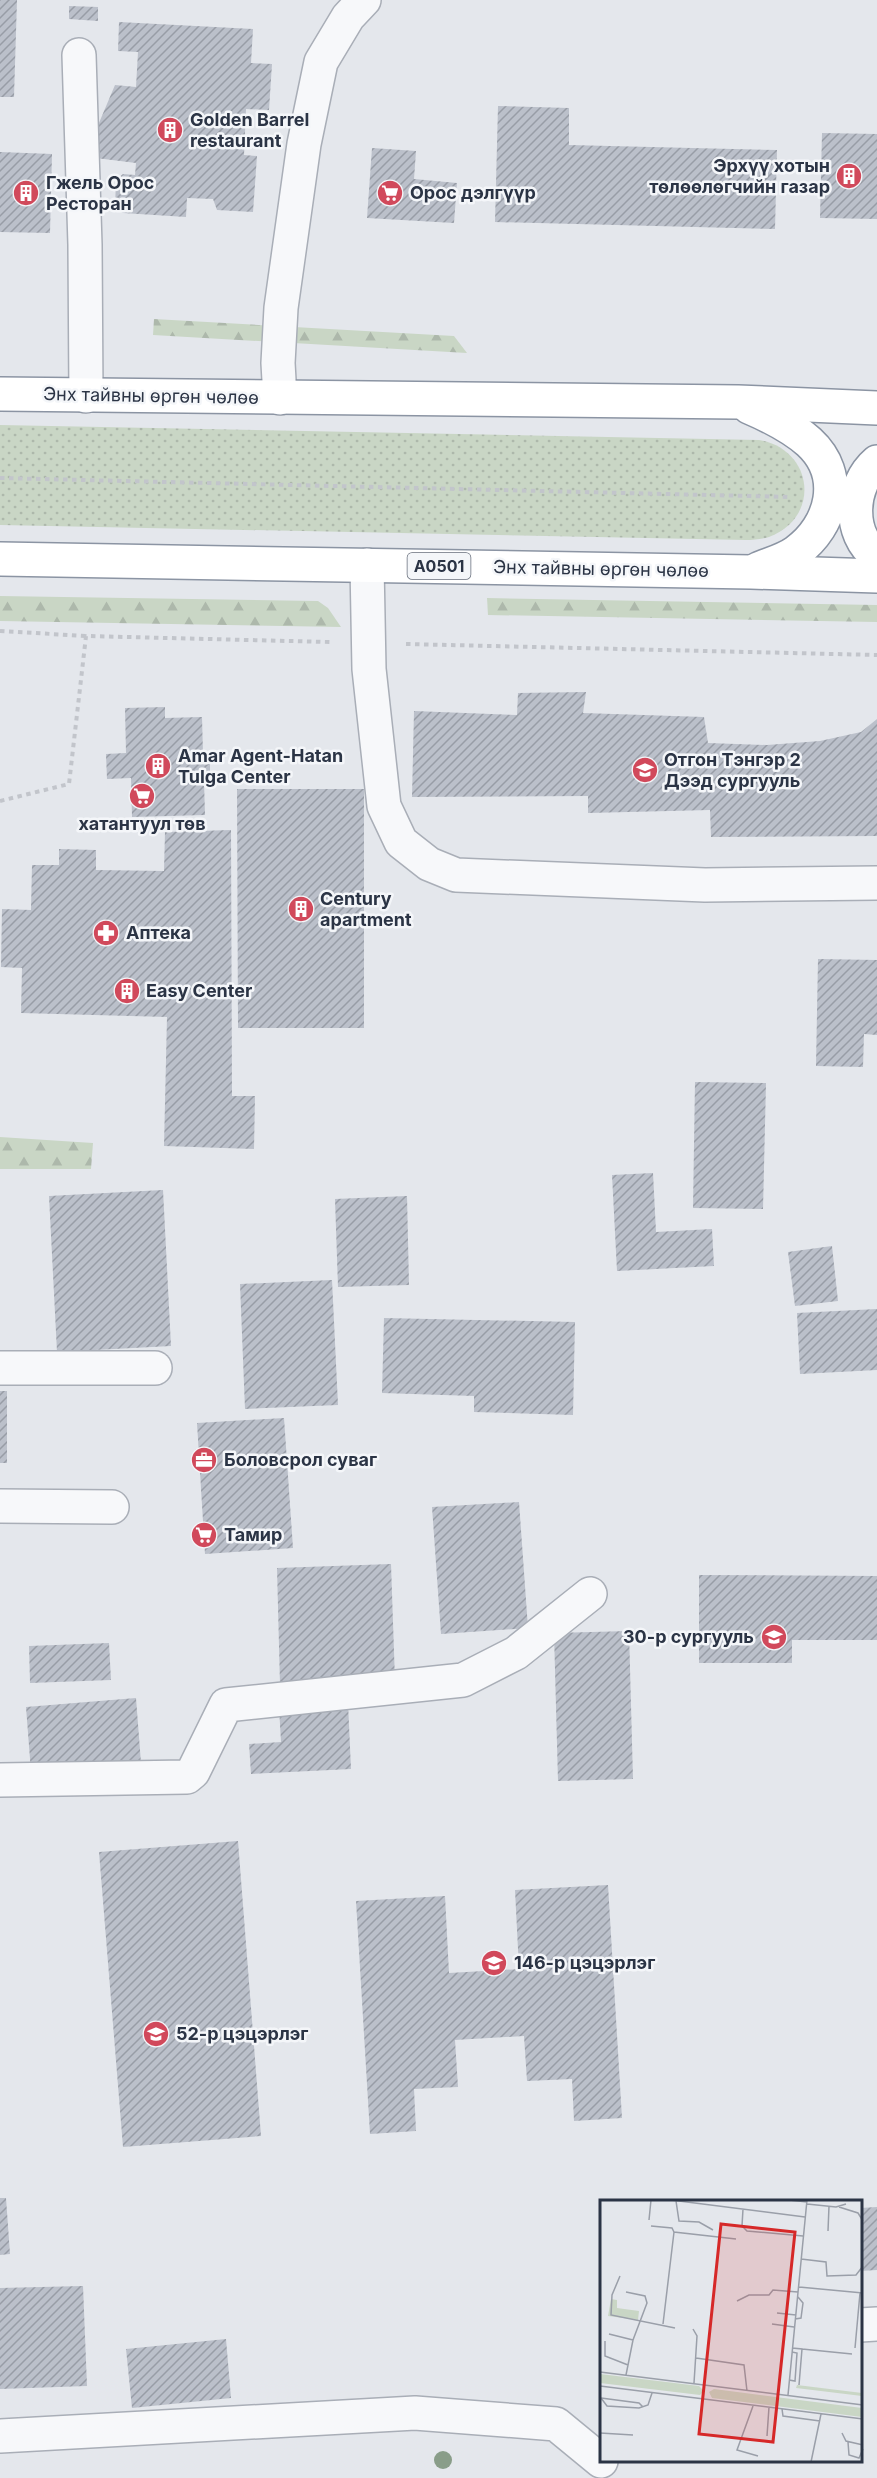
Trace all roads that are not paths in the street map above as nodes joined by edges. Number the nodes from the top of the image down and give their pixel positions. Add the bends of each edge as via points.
1 (364, 0) edge
2 (79, 55) dead end
3 (0, 394) edge
4 (86, 396) junction
5 (280, 398) junction
6 (738, 402) junction
7 (877, 408) edge
8 (877, 462) edge
9 (877, 556) edge
10 (0, 559) edge
11 (368, 565) junction
12 (751, 572) junction
13 (877, 576) edge
14 (877, 883) edge
15 (0, 1368) edge
16 (155, 1368) dead end
17 (0, 1506) edge
18 (112, 1507) dead end
19 (590, 1594) dead end
20 (0, 1780) edge
21 (0, 2436) edge
22 (600, 2460) edge
23 (603, 2463) edge
24 (620, 2478) edge

1 - 5 street via 348,17 321,62 304,144 281,308
2 - 4 street
3 - 4 highway, Энх тайвны өргөн чөлөө
4 - 5 highway, Энх тайвны өргөн чөлөө
5 - 6 highway, Энх тайвны өргөн чөлөө
6 - 7 highway, Энх тайвны өргөн чөлөө
6 - 12 highway via 783,423 809,442 825,465 832,498 807,542 795,552
8 - 9 highway via 861,483 855,514 857,529
10 - 11 highway, Энх тайвны өргөн чөлөө / A0501
11 - 12 highway, Энх тайвны өргөн чөлөө / A0501
11 - 14 street via 369,669 384,806 401,843 429,864 456,875 705,885
12 - 13 highway, Энх тайвны өргөн чөлөө / A0501
15 - 16 street
17 - 18 street
19 - 20 street via 516,1653 463,1680 226,1705 187,1777
21 - 22 street via 415,2413 556,2424
23 - 24 street

